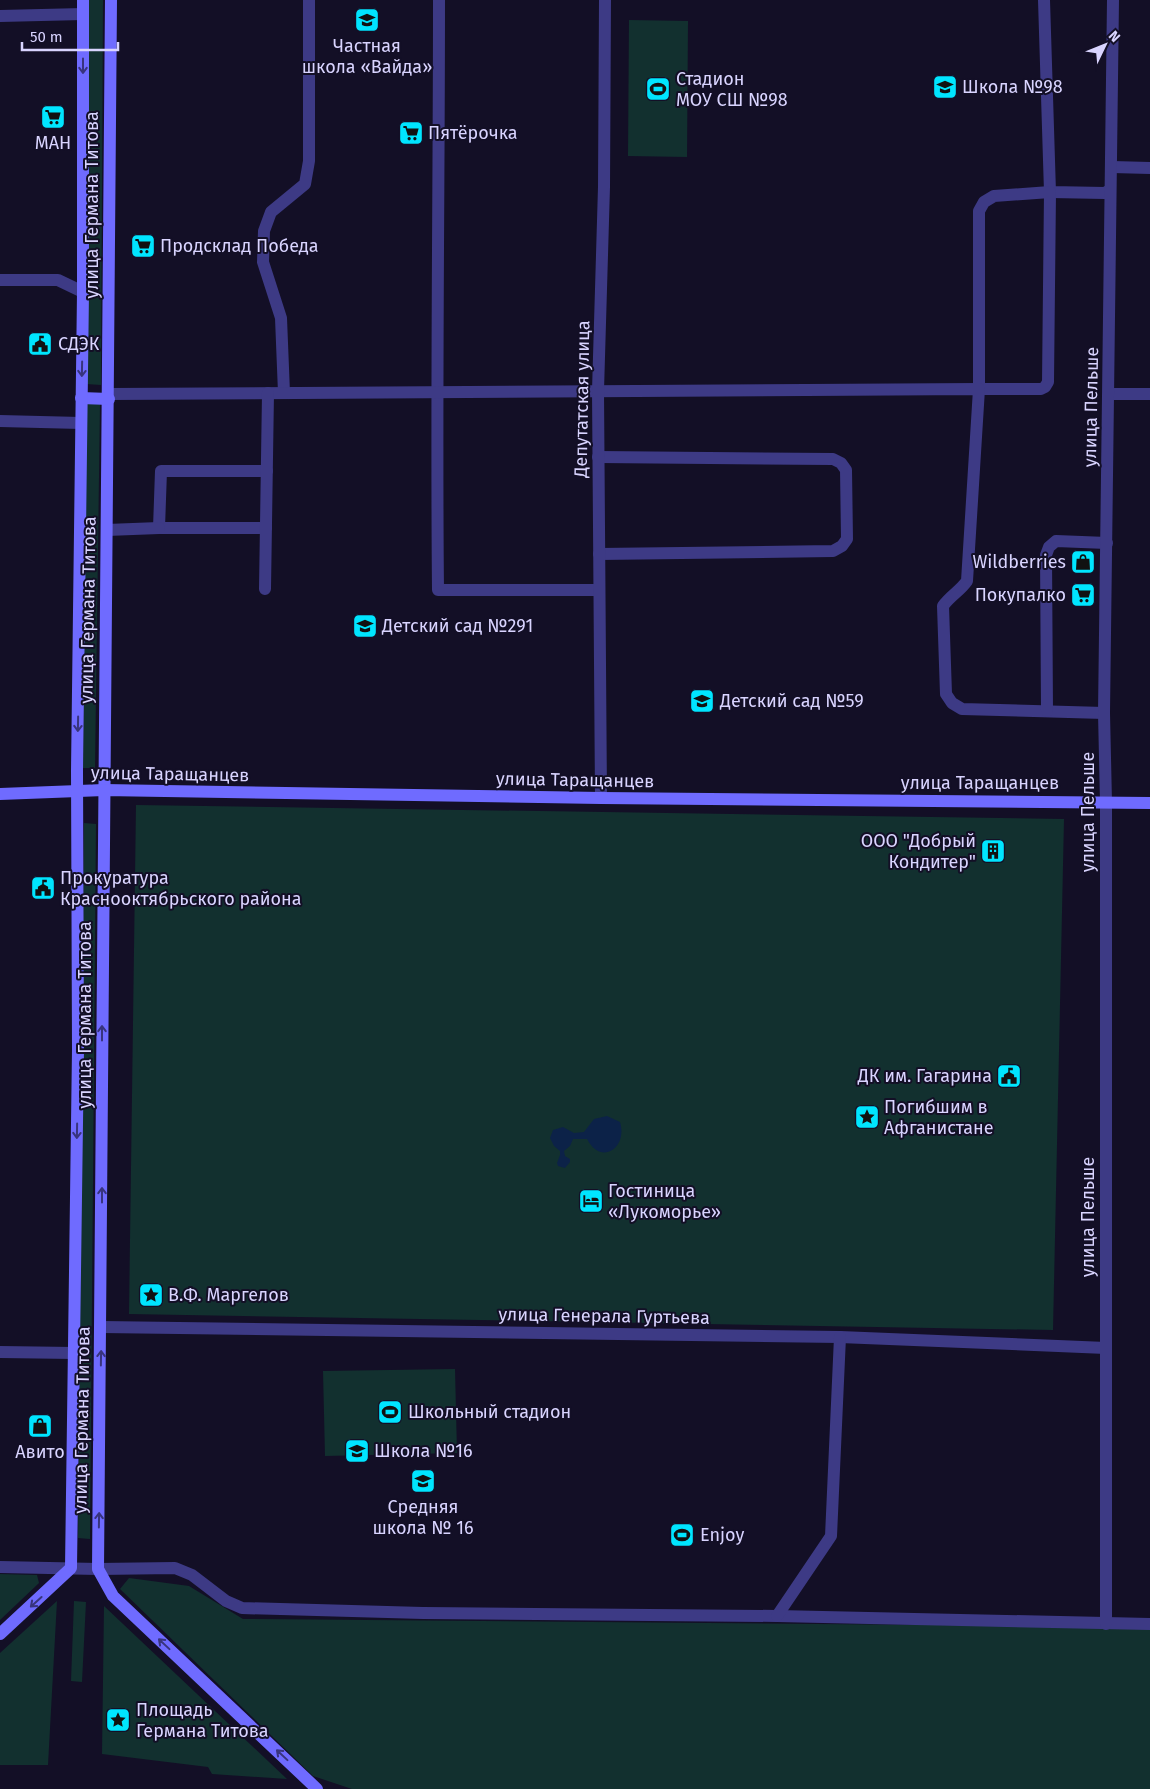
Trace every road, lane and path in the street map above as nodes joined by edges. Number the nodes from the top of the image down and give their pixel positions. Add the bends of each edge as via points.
1 (83, 0) edge
2 (111, 0) edge
3 (309, 0) edge
4 (439, 0) edge
5 (605, 0) edge
6 (1044, 0) edge
7 (1114, 0) edge
8 (83, 14) junction
9 (0, 16) edge
10 (1112, 167) junction
11 (1150, 168) edge
12 (1110, 190) junction
13 (1050, 192) junction
14 (0, 280) edge
15 (83, 292) junction
16 (979, 389) junction
17 (598, 391) junction
18 (268, 393) junction
19 (284, 393) junction
20 (436, 393) junction
21 (1108, 394) junction
22 (1150, 394) edge
23 (109, 396) junction
24 (81, 398) junction
25 (0, 422) edge
26 (81, 423) junction
27 (598, 457) junction
28 (266, 471) junction
29 (159, 528) junction
30 (266, 528) junction
31 (107, 530) junction
32 (1107, 543) junction
33 (599, 554) junction
34 (265, 589) dead end
35 (599, 590) junction
36 (1048, 711) junction
37 (1104, 713) junction
38 (78, 790) junction
39 (104, 790) junction
40 (0, 794) edge
41 (601, 798) junction
42 (1106, 802) junction
43 (1150, 803) edge
44 (101, 1327) junction
45 (840, 1337) junction
46 (1106, 1348) junction
47 (0, 1352) edge
48 (74, 1353) junction
49 (0, 1567) edge
50 (71, 1568) junction
51 (98, 1569) junction
52 (777, 1616) junction
53 (1106, 1624) junction
54 (1150, 1624) edge
55 (0, 1634) edge
56 (317, 1789) edge

1 - 8 street, улица Германа Титова
2 - 23 street, улица Германа Титова
3 - 19 street via 309,161 304,184 271,212 264,231 263,262 281,318
4 - 20 street
5 - 17 street, Депутатская улица
6 - 13 street
7 - 10 street, улица Пельше
8 - 9 street
8 -> 15 street, улица Германа Титова
10 - 11 street
10 - 12 street, улица Пельше
12 - 13 street via 1105,193
12 - 21 street, улица Пельше
13 - 16 street via 994,196 984,202 980,211
13 - 16 street via 1048,382 1040,389
14 - 15 street via 58,280
15 -> 24 street, улица Германа Титова
16 - 17 street
16 - 36 street via 968,581 943,606 946,694 962,709
17 - 20 street
17 - 27 street, Депутатская улица
18 - 19 street
18 - 23 street
18 - 28 street
19 - 20 street
20 - 35 street via 438,590
21 - 22 street
21 - 32 street, улица Пельше
23 - 24 street
23 - 31 street, улица Германа Титова
24 - 26 street, улица Германа Титова
25 - 26 street
26 -> 38 street, улица Германа Титова
27 - 33 street, Депутатская улица
27 - 33 street via 833,459 846,470 848,539 832,552
28 - 29 street via 160,471
28 - 30 street
29 - 30 street
29 - 31 street
30 - 34 street
31 - 39 street, улица Германа Титова
32 - 36 street via 1056,541 1046,554
32 - 37 street, улица Пельше
33 - 35 street, Депутатская улица
35 - 41 street, Депутатская улица
36 - 37 street
37 - 42 street, улица Пельше
38 - 39 street, улица Таращанцев
38 - 40 street, улица Таращанцев
38 -> 48 street, улица Германа Титова
39 - 41 street, улица Таращанцев
44 -> 39 street, улица Германа Титова
41 - 42 street, улица Таращанцев
42 - 43 street, улица Таращанцев
42 - 46 street, улица Пельше
44 - 45 street, улица Генерала Гуртьева
51 -> 44 street, улица Германа Титова
45 - 46 street, улица Генерала Гуртьева
45 - 52 street via 831,1536
46 - 53 street, улица Пельше
47 - 48 street
48 - 50 street, улица Германа Титова
49 - 50 street
50 - 51 street
50 -> 55 street
51 - 52 street via 175,1568 192,1575 226,1601 242,1608 423,1614
56 -> 51 street via 114,1596
52 - 53 street
53 - 54 street

